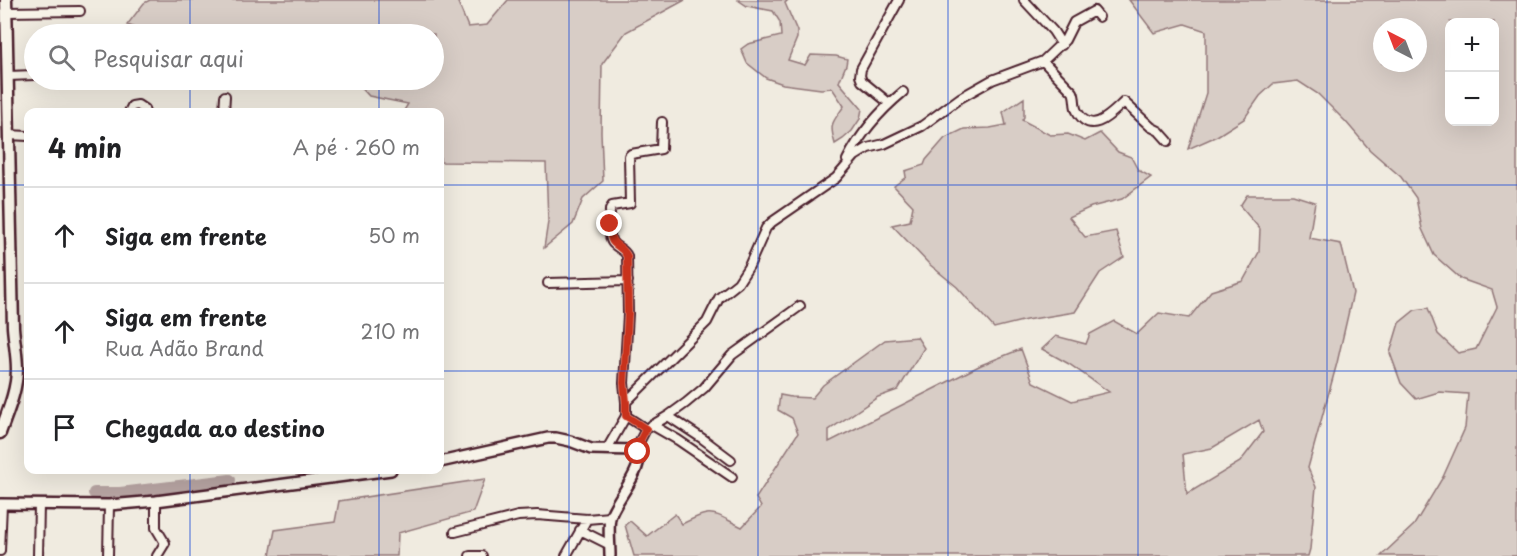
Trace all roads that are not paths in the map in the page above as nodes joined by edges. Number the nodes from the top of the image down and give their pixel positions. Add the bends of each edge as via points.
1 (6, 0) edge
2 (899, 0) edge
3 (1024, 0) edge
4 (80, 11) dead end
5 (6, 12) junction
6 (1099, 17) dead end
7 (1062, 45) junction
8 (1043, 61) junction
9 (24, 75) edge
10 (8, 76) junction
11 (903, 92) dead end
12 (225, 96) dead end
13 (889, 103) junction
14 (224, 108) edge
15 (662, 122) dead end
16 (6, 130) edge
17 (24, 134) edge
18 (1168, 141) dead end
19 (843, 170) junction
20 (628, 281) junction
21 (548, 283) dead end
22 (800, 306) dead end
23 (626, 402) junction
24 (626, 416) junction
25 (668, 416) junction
26 (649, 427) junction
27 (0, 433) edge
28 (607, 449) junction
29 (635, 450) junction
30 (731, 460) dead end
31 (444, 461) edge
32 (343, 474) edge
33 (732, 477) dead end
34 (156, 501) junction
35 (1, 504) edge
36 (39, 504) junction
37 (109, 505) junction
38 (610, 517) junction
39 (586, 519) junction
40 (580, 530) junction
41 (455, 532) dead end
42 (610, 545) junction
43 (0, 551) edge
44 (38, 556) edge
45 (108, 556) edge
46 (157, 556) edge
47 (470, 556) edge
48 (482, 556) edge
49 (566, 556) edge
50 (610, 556) edge

1 - 5 main road
2 - 13 street via 860,76
3 - 7 street
4 - 5 street
5 - 10 main road
6 - 7 street via 1094,11 1074,22
7 - 8 street
8 - 18 street via 1073,92 1077,111 1087,121 1103,121 1124,102
8 - 19 street via 992,80 922,126 868,148
9 - 10 street
10 - 16 main road
11 - 13 street
12 - 14 street
13 - 19 street via 862,136
15 - 20 street via 661,149 631,154 628,158 630,203 612,206 610,210 610,238 626,253
16 - 17 street
16 - 27 main road via 17,368
19 - 23 street via 771,222 749,266 738,283 719,298 707,322
20 - 21 street
20 - 23 street
22 - 25 street via 732,355 704,388
23 - 24 street
24 - 26 street
24 - 28 street
25 - 26 street
25 - 30 street
26 - 29 street
26 - 33 street via 678,440
28 - 29 street
28 - 31 street via 548,438
29 - 38 street via 640,460 638,467
32 - 34 street
34 - 37 street
34 - 46 street via 156,528 165,540
35 - 36 street
35 - 43 street
36 - 37 street
36 - 44 street
37 - 45 street
38 - 39 street
38 - 42 street
39 - 40 street
39 - 41 street via 518,516
40 - 42 street
40 - 49 street
42 - 50 street
47 - 48 street

